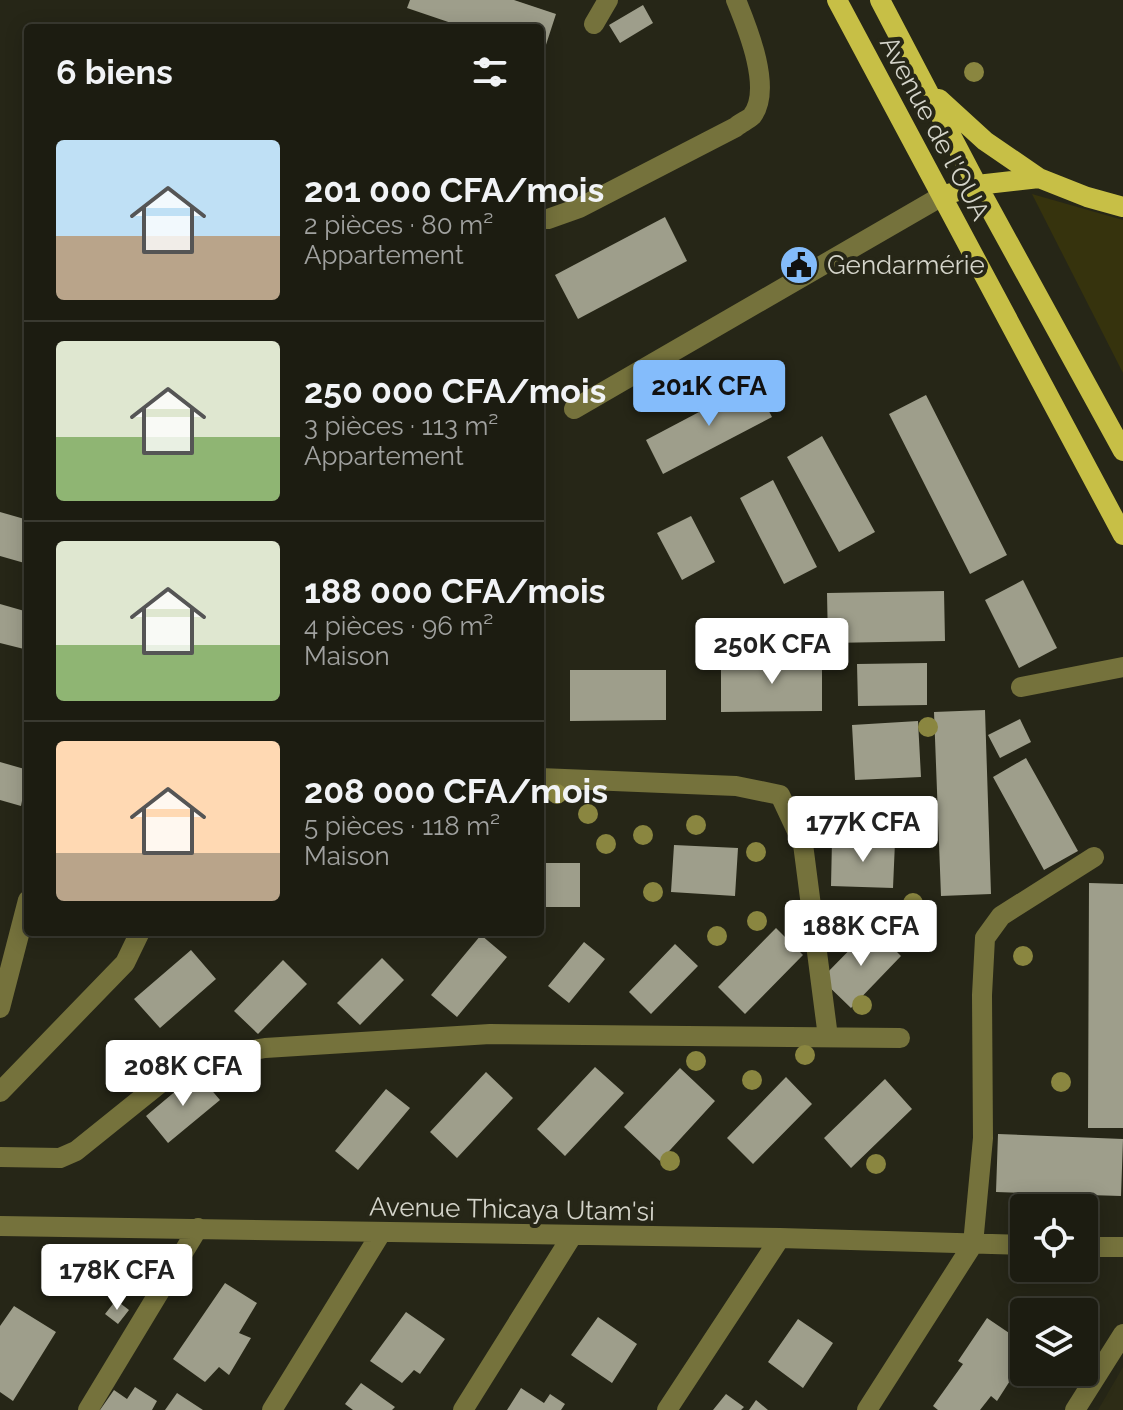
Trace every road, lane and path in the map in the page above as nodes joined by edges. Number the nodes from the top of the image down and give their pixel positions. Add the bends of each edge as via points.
1 (608, 0) edge
2 (736, 0) edge
3 (837, 0) edge
4 (880, 0) edge
5 (594, 24) dead end
6 (928, 90) junction
7 (1039, 178) junction
8 (977, 185) junction
9 (942, 196) junction
10 (1123, 207) edge
11 (544, 219) edge
12 (574, 409) dead end
13 (1123, 451) edge
14 (1123, 535) edge
15 (1123, 667) edge
16 (1021, 687) dead end
17 (544, 778) edge
18 (1094, 857) dead end
19 (24, 915) edge
20 (138, 936) edge
21 (0, 1008) edge
22 (828, 1037) junction
23 (900, 1038) dead end
24 (0, 1092) edge
25 (0, 1157) edge
26 (0, 1226) edge
27 (198, 1228) junction
28 (381, 1233) junction
29 (572, 1236) junction
30 (780, 1238) junction
31 (973, 1244) junction
32 (1010, 1245) edge
33 (1098, 1247) edge
34 (1123, 1247) edge
35 (1123, 1334) edge
36 (88, 1410) edge
37 (272, 1410) edge
38 (463, 1410) edge
39 (667, 1410) edge
40 (867, 1410) edge
41 (1075, 1410) edge

1 - 5 street
2 - 11 street via 756,51 759,98 752,116 579,208
3 - 9 main road, Avenue de l'OUA
4 - 6 main road, Avenue de l'OUA
6 - 7 main road via 985,141
6 - 8 main road, Avenue de l'OUA
7 - 8 main road
7 - 10 main road
8 - 9 main road
8 - 13 main road, Avenue de l'OUA
9 - 12 street
9 - 14 main road, Avenue de l'OUA
15 - 16 street
17 - 22 street via 736,786 780,795 803,844
18 - 31 street via 1001,916 985,938 983,1138
19 - 21 street
20 - 24 street via 125,963
22 - 23 street
22 - 25 street via 490,1034 265,1048 199,1060 60,1158
26 - 27 street, Avenue Thicaya Utam'si
27 - 28 street, Avenue Thicaya Utam'si
27 - 36 street
28 - 29 street, Avenue Thicaya Utam'si
28 - 37 street
29 - 30 street, Avenue Thicaya Utam'si
29 - 38 street
30 - 31 street, Avenue Thicaya Utam'si
30 - 39 street
31 - 32 street, Avenue Thicaya Utam'si
31 - 40 street
33 - 34 street
35 - 41 street

